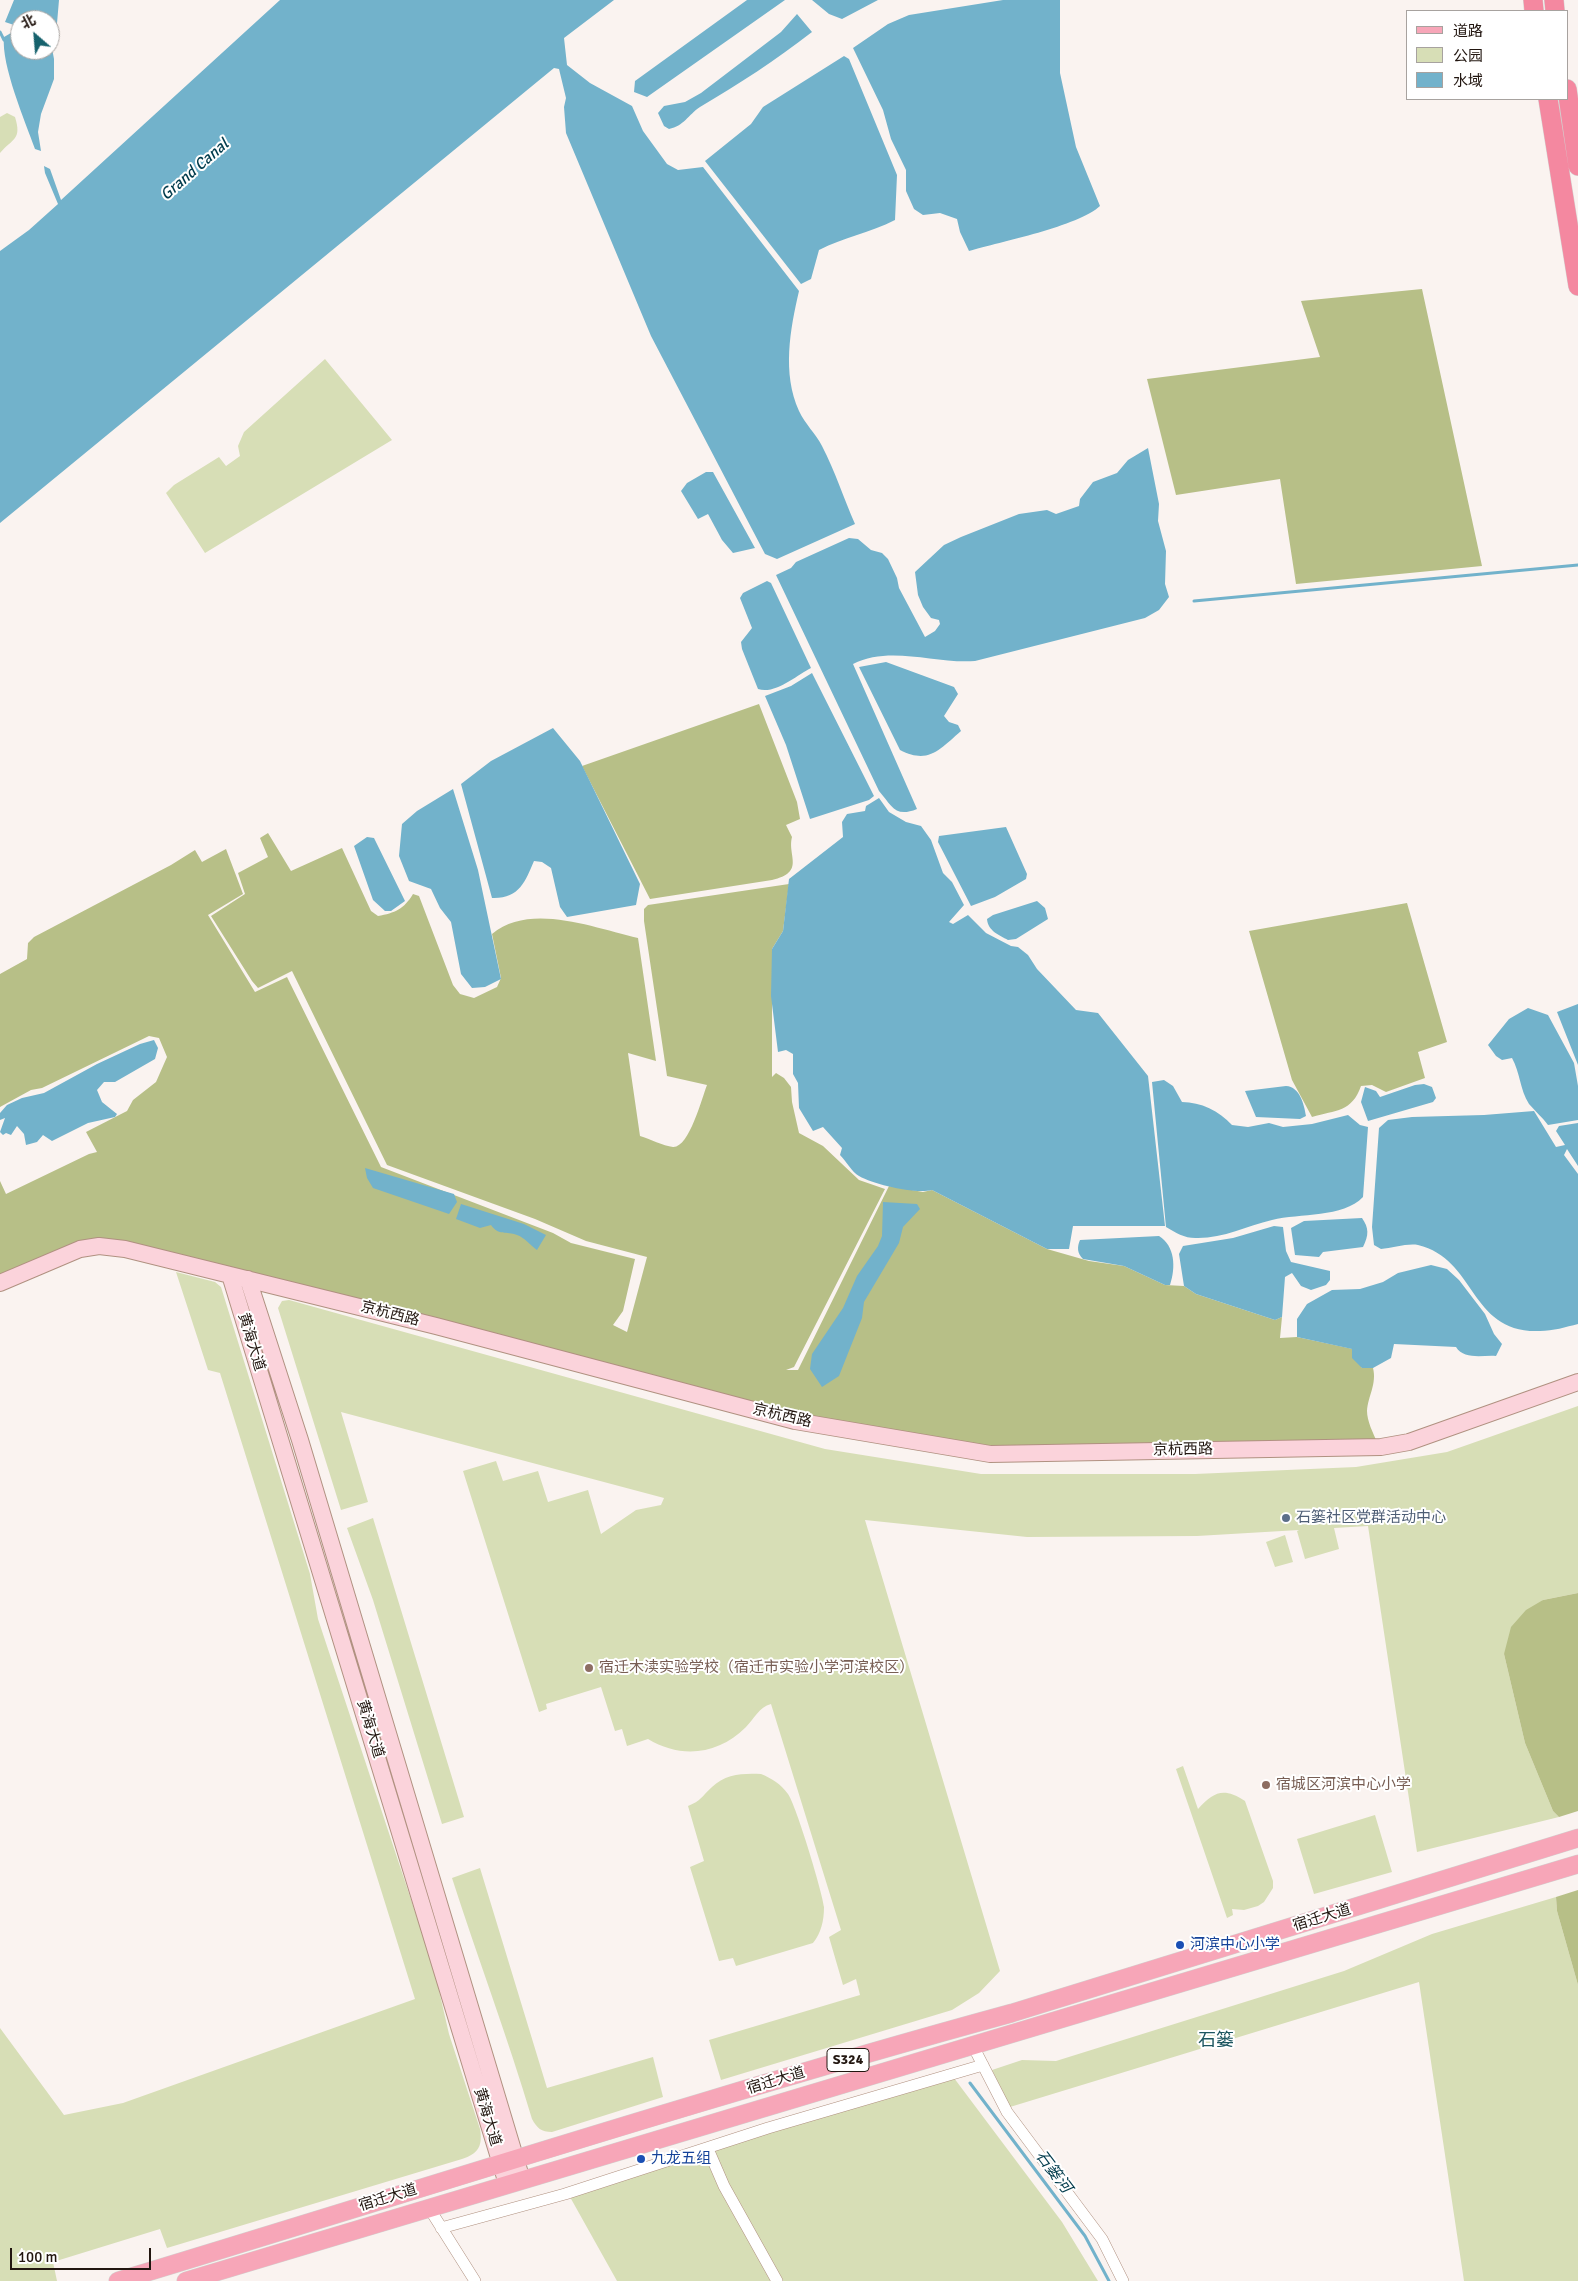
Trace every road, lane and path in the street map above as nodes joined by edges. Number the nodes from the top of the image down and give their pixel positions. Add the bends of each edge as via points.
1 (1568, 95) edge
2 (1548, 100) edge
3 (1578, 166) edge
4 (1578, 286) edge
5 (230, 1275) junction
6 (248, 1279) junction
7 (0, 1283) edge
8 (1578, 1382) edge
9 (1578, 1838) edge
10 (1578, 1864) edge
11 (972, 2044) junction
12 (983, 2065) junction
13 (708, 2149) junction
14 (508, 2161) junction
15 (515, 2182) junction
16 (429, 2208) junction
17 (442, 2228) junction
18 (118, 2281) edge
19 (186, 2281) edge
20 (475, 2281) edge
21 (777, 2281) edge
22 (1123, 2281) edge

1 - 3 highway
2 - 4 highway
5 - 6 main road, 京杭西路
5 - 7 main road, 京杭西路 via 125,1249 99,1246 80,1249
5 - 14 main road, 黄海大道
6 - 8 main road, 京杭西路 via 795,1421 990,1454 1381,1447 1409,1442
6 - 14 main road, 黄海大道 via 300,1440
9 - 14 main road, 宿迁大道 / S324 via 1022,2011
10 - 11 main road, 宿迁大道 / S324
11 - 12 street
11 - 15 main road, 宿迁大道 / S324
12 - 13 street via 768,2128
12 - 22 street via 1007,2112 1102,2239
13 - 17 street via 566,2194
13 - 21 street via 724,2186
14 - 15 main road, 黄海大道
14 - 18 main road, 宿迁大道 / S324
15 - 16 main road, 宿迁大道 / S324
16 - 17 street
16 - 19 main road, 宿迁大道 / S324
17 - 20 street

